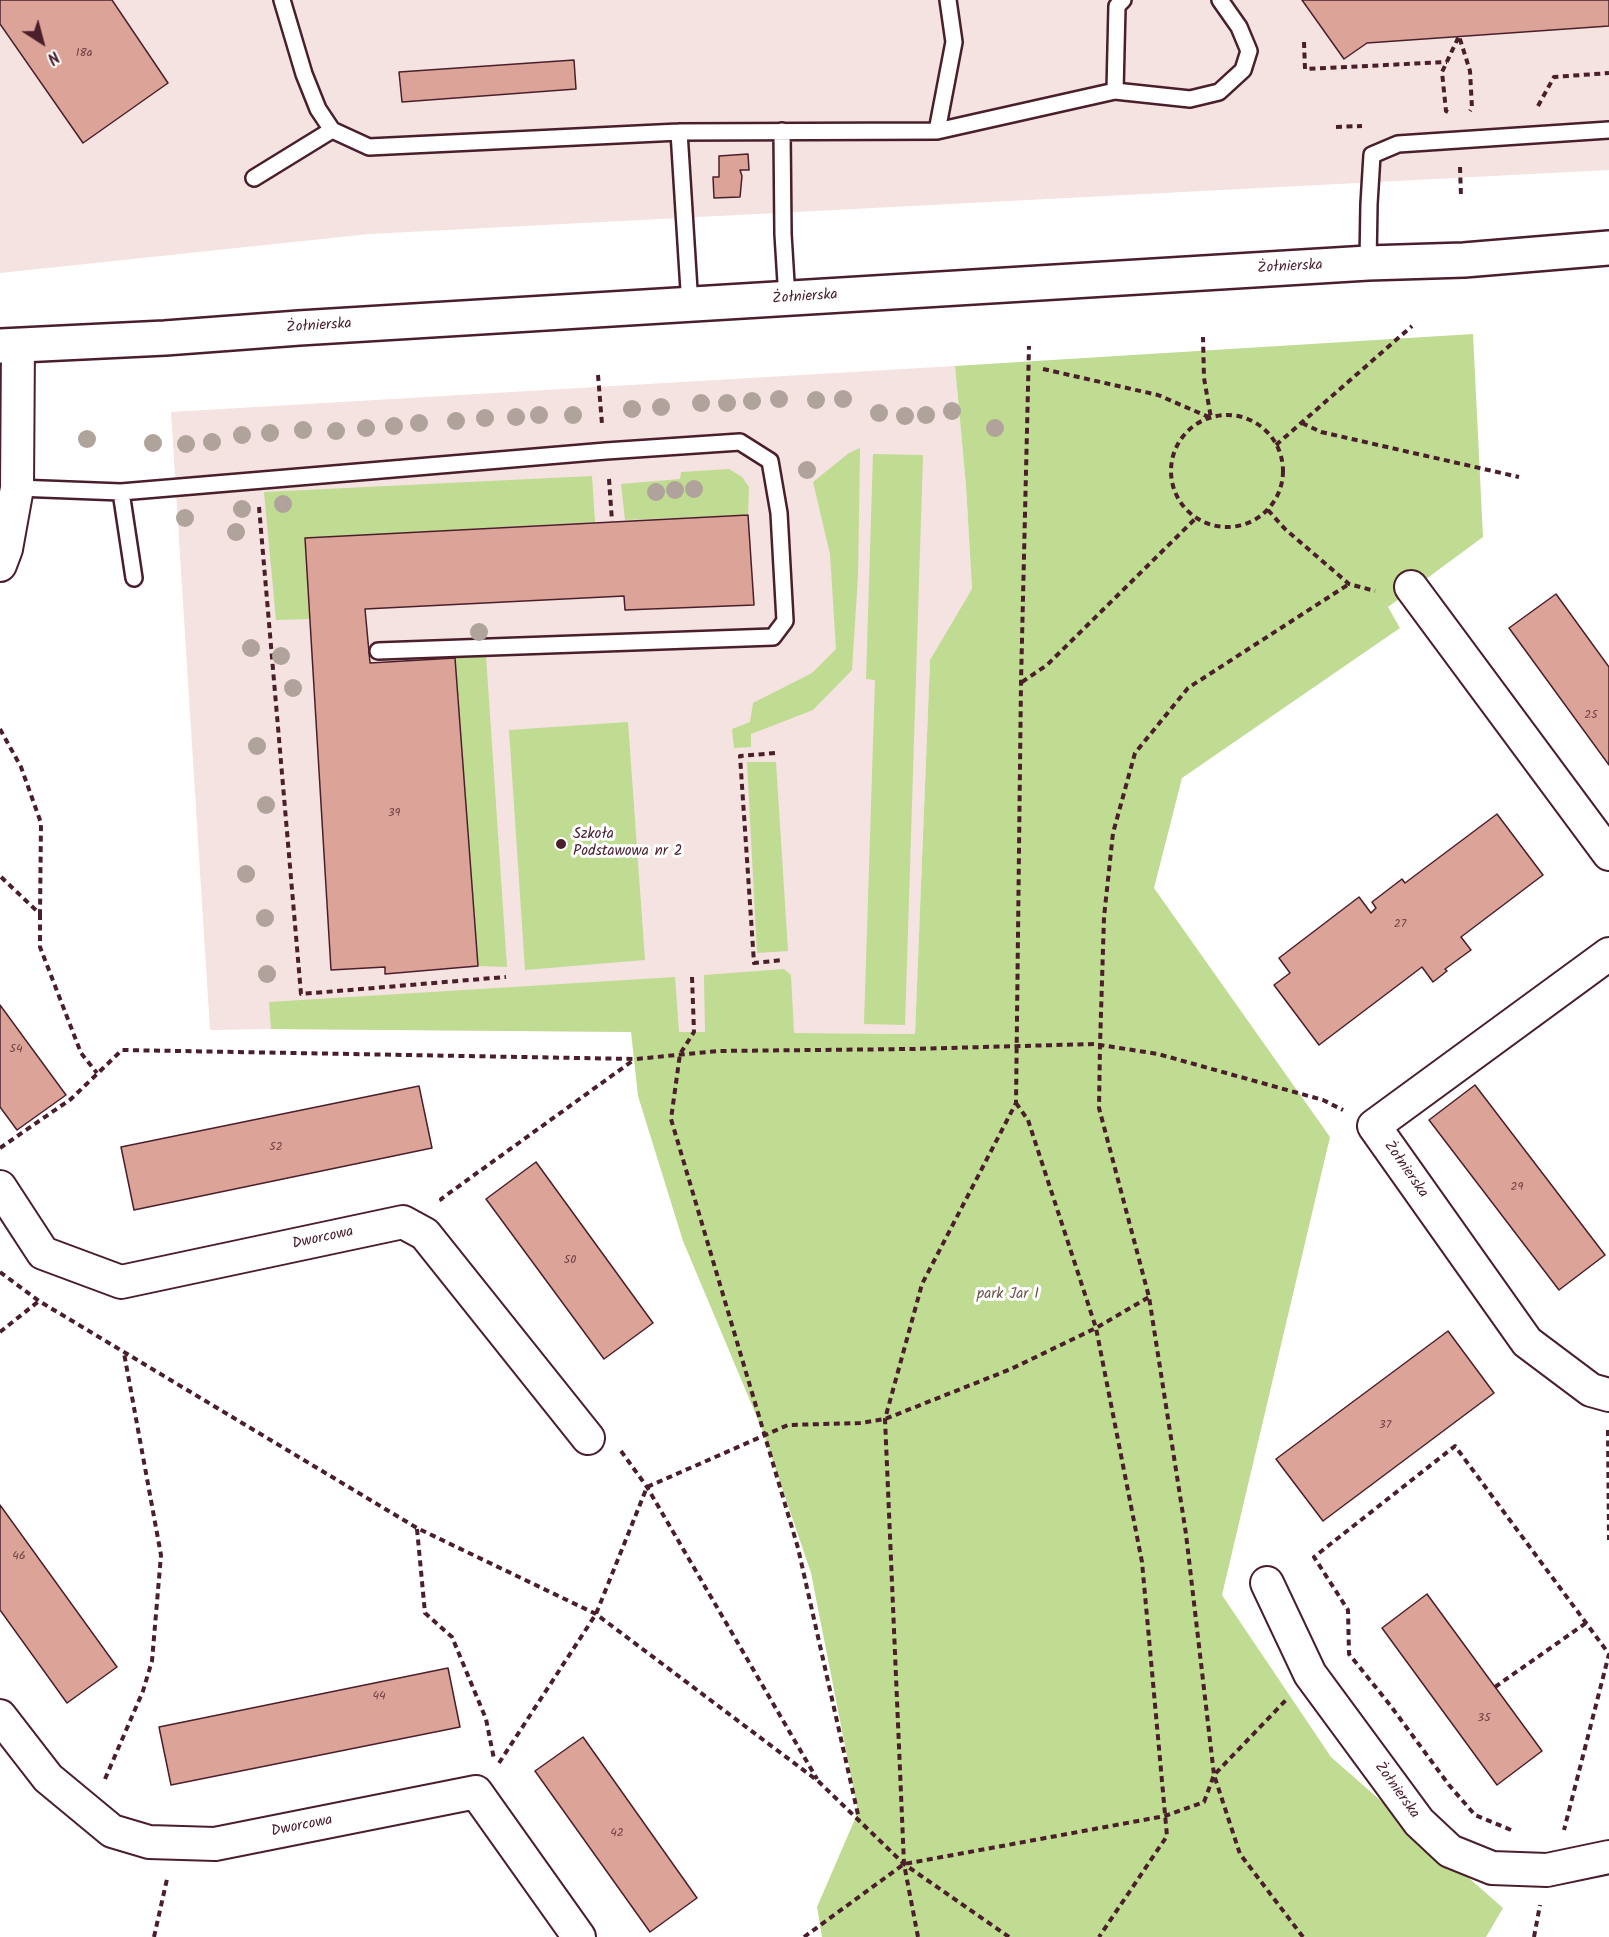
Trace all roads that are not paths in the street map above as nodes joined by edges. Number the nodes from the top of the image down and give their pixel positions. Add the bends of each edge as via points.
1 (282, 0) edge
2 (948, 0) edge
3 (1123, 0) edge
4 (1220, 0) edge
5 (1115, 91) junction
6 (332, 129) junction
7 (1609, 130) edge
8 (782, 131) junction
9 (937, 131) junction
10 (679, 132) junction
11 (254, 178) dead end
12 (1609, 249) edge
13 (1368, 263) junction
14 (787, 299) junction
15 (690, 306) junction
16 (9, 346) edge
17 (16, 488) junction
18 (121, 492) junction
19 (0, 564) edge
20 (134, 578) dead end
21 (1412, 587) road end
22 (378, 651) dead end
23 (1609, 854) edge
24 (1609, 954) edge
25 (0, 1187) edge
26 (1609, 1395) edge
27 (588, 1438) dead end
28 (1267, 1583) dead end
29 (0, 1716) edge
30 (1609, 1857) edge
31 (579, 1937) edge

1 - 6 lane via 307,83
2 - 9 lane via 954,42
3 - 5 lane via 1118,6
4 - 5 lane via 1239,27 1249,51 1243,70 1219,92 1190,99
5 - 9 lane
6 - 10 lane via 369,147
6 - 11 lane
7 - 13 lane via 1398,144 1372,155
8 - 9 lane
8 - 10 lane
8 - 14 lane
10 - 15 lane
12 - 13 street, Żołnierska
13 - 14 street, Żołnierska
14 - 15 street, Żołnierska
15 - 16 street, Żołnierska
16 - 17 street
17 - 18 lane
17 - 19 street
18 - 20 lane
18 - 22 lane via 740,442 770,461 779,513 785,621 773,637
21 - 23 street
24 - 26 street, Żołnierska via 1374,1126 1527,1342 1591,1390
25 - 27 street, Dworcowa via 43,1253 121,1282 403,1222 425,1234
28 - 30 street, Żołnierska via 1310,1674 1419,1822 1450,1851 1492,1868 1547,1870
29 - 31 street, Dworcowa via 48,1778 90,1814 112,1831 149,1842 215,1844 476,1792

